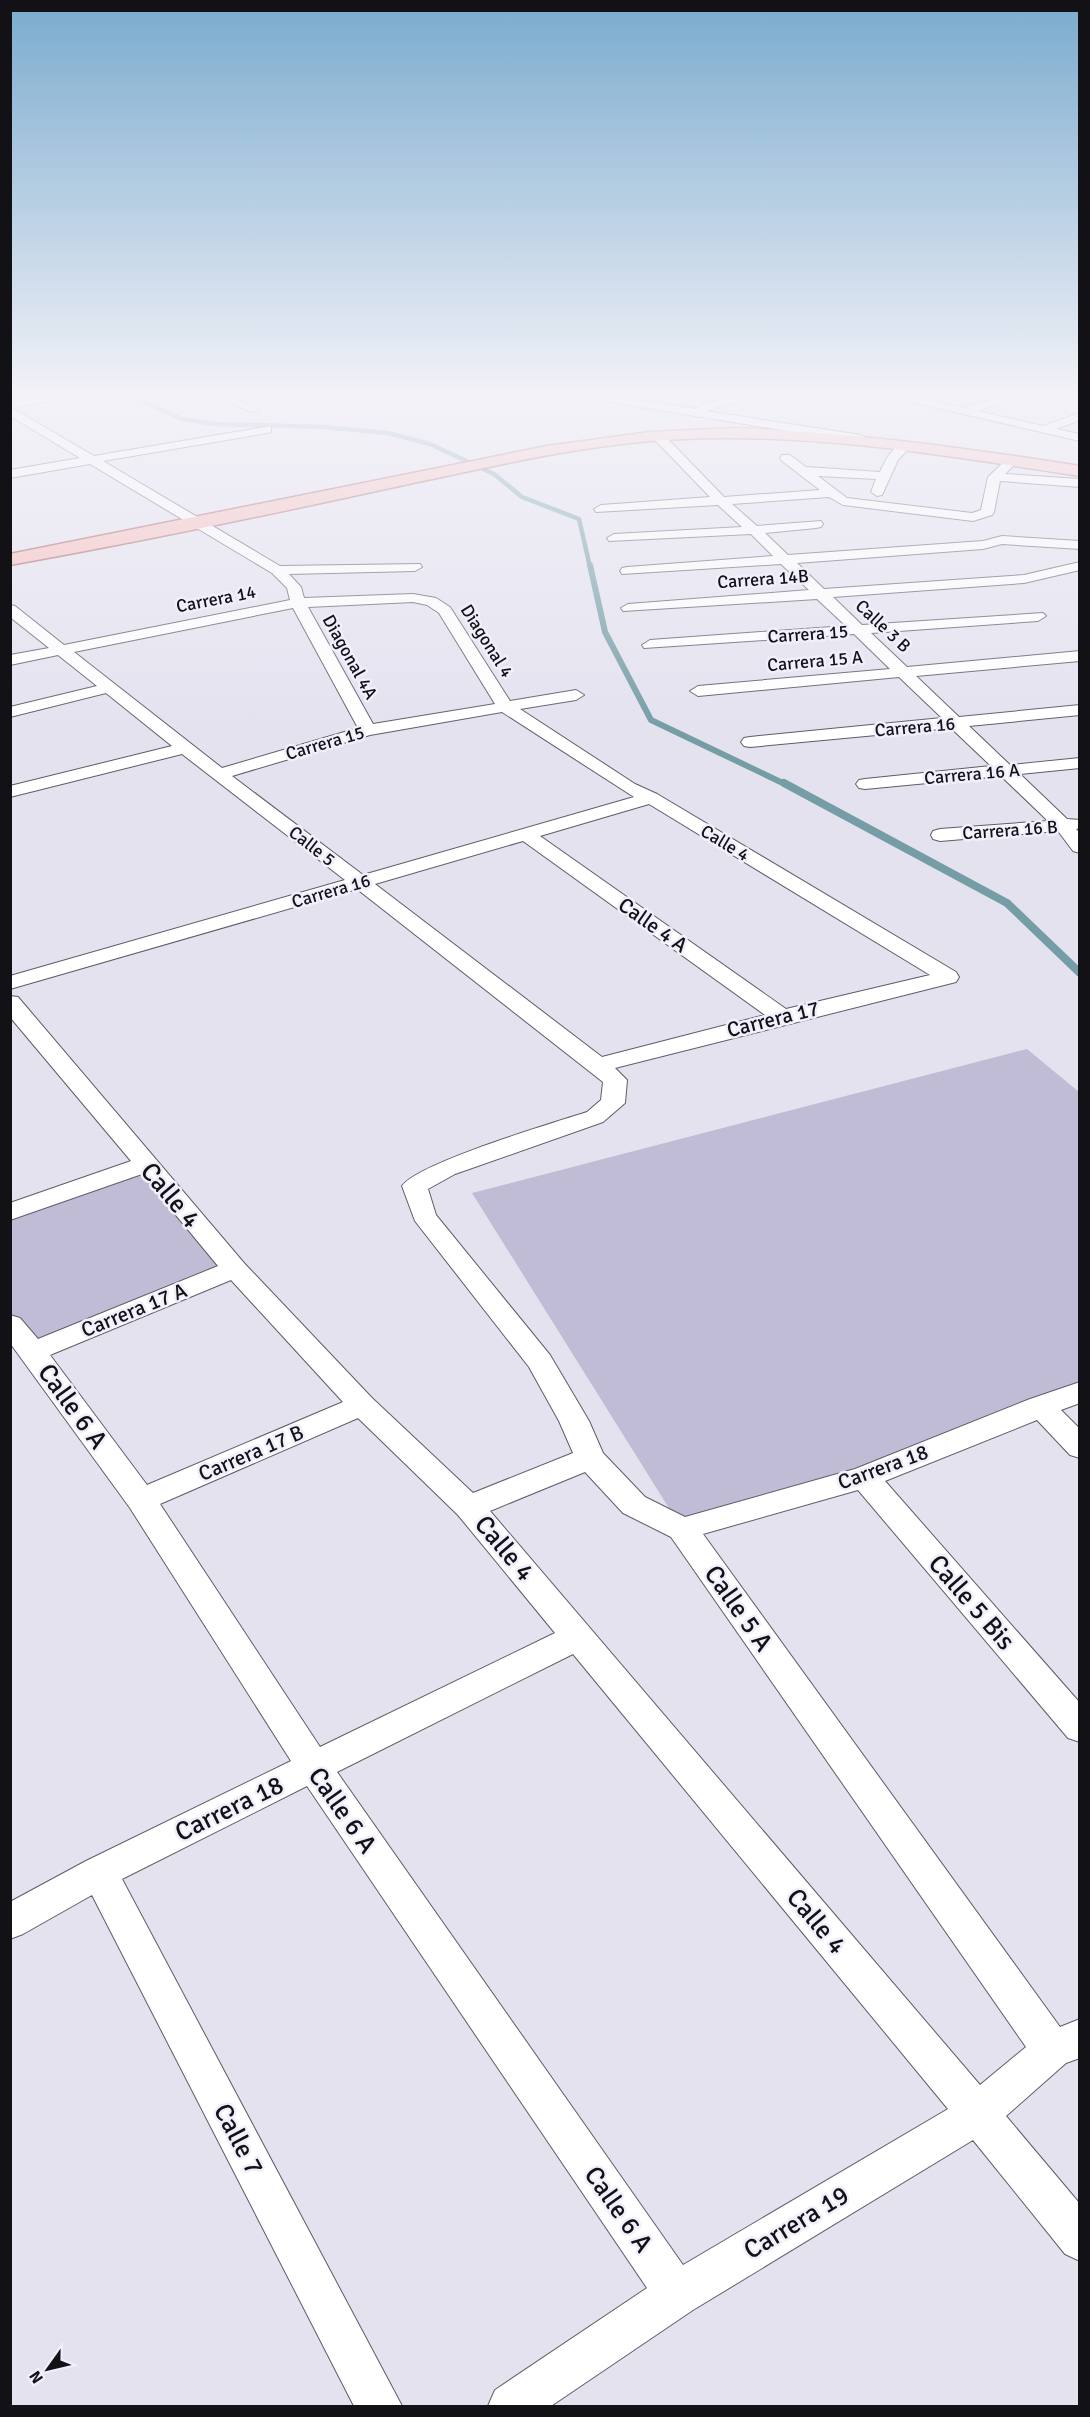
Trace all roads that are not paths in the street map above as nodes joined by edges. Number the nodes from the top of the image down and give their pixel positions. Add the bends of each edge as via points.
1 (173, 507) edge
2 (278, 507) edge
3 (630, 507) edge
4 (728, 507) edge
5 (898, 507) edge
6 (988, 507) edge
7 (601, 509) dead end
8 (200, 523) junction
9 (816, 524) dead end
10 (754, 530) junction
11 (614, 538) dead end
12 (1080, 545) edge
13 (10, 560) edge
14 (784, 561) junction
15 (1080, 566) edge
16 (415, 567) dead end
17 (277, 570) junction
18 (627, 571) dead end
19 (819, 594) junction
20 (431, 601) joint
21 (298, 603) junction
22 (628, 608) dead end
23 (10, 609) edge
24 (1038, 616) dead end
25 (858, 630) junction
26 (650, 645) dead end
27 (61, 650) junction
28 (1080, 656) edge
29 (10, 660) edge
30 (905, 673) junction
31 (108, 688) junction
32 (698, 691) dead end
33 (576, 695) dead end
34 (505, 706) junction
35 (1080, 710) edge
36 (10, 712) edge
37 (958, 723) junction
38 (368, 730) junction
39 (750, 742) dead end
40 (185, 748) junction
41 (1080, 763) edge
42 (1008, 771) junction
43 (219, 774) junction
44 (865, 784) dead end
45 (10, 792) edge
46 (651, 798) junction
47 (1072, 825) edge
48 (525, 834) junction
49 (940, 835) dead end
50 (1080, 847) edge
51 (359, 882) junction
52 (948, 977) joint
53 (10, 983) edge
54 (10, 1002) edge
55 (782, 1017) junction
56 (607, 1072) junction
57 (145, 1165) junction
58 (10, 1212) edge
59 (234, 1269) junction
60 (10, 1324) edge
61 (33, 1351) junction
62 (1080, 1392) edge
63 (362, 1405) junction
64 (1040, 1406) junction
65 (1080, 1448) edge
66 (590, 1458) junction
67 (864, 1477) junction
68 (141, 1500) junction
69 (469, 1507) junction
70 (682, 1529) junction
71 (579, 1636) junction
72 (1080, 1728) edge
73 (313, 1766) junction
74 (99, 1872) junction
75 (10, 1922) edge
76 (1066, 2044) edge
77 (978, 2114) junction
78 (1080, 2239) edge
79 (677, 2294) junction
80 (379, 2406) edge
81 (511, 2406) edge

1 - 8 street
2 - 8 main road
3 - 7 street
4 - 10 street, Calle 3 B
5 - 6 street via 973,517 982,516
8 - 13 main road
8 - 17 street
9 - 10 street
10 - 11 street
10 - 14 street, Calle 3 B
12 - 14 street via 1002,540
14 - 18 street
14 - 19 street, Calle 3 B
15 - 19 street, Carrera 14B via 1024,579
16 - 17 street
17 - 21 street via 294,587
19 - 22 street, Carrera 14B
19 - 25 street, Calle 3 B
20 - 21 street, Carrera 14 via 413,598
20 - 34 street, Diagonal 4 via 445,610
21 - 27 street, Carrera 14
21 - 38 street, Diagonal 4A
23 - 27 street, Calle 5
24 - 25 street, Carrera 15
25 - 26 street, Carrera 15
25 - 30 street, Calle 3 B
27 - 29 street, Carrera 14
27 - 31 street, Calle 5
28 - 30 street, Carrera 15 A
30 - 32 street, Carrera 15 A
30 - 37 street, Calle 3 B
31 - 36 street
31 - 40 street, Calle 5
33 - 34 street, Carrera 15
34 - 38 street, Carrera 15
34 - 46 street, Calle 4 via 629,788
35 - 37 street, Carrera 16
37 - 39 street, Carrera 16
37 - 42 street, Calle 3 B
38 - 43 street, Carrera 15
40 - 43 street, Calle 5
40 - 45 street
41 - 42 street, Carrera 16 A
42 - 44 street, Carrera 16 A
42 - 47 street, Calle 3 B
43 - 51 street, Calle 5
46 - 48 street, Carrera 16
46 - 52 street, Calle 4
47 - 49 street, Carrera 16 B
47 - 50 street, Calle 3 B
48 - 51 street, Carrera 16
48 - 55 street, Calle 4 A
51 - 53 street, Carrera 16
51 - 56 street, Calle 5
52 - 55 street, Carrera 17
54 - 57 street, Calle 4
55 - 56 street, Carrera 17
56 - 66 street, Calle 5 A via 613,1103 595,1117 446,1168 415,1186 424,1216 540,1362
57 - 58 street
57 - 59 street, Calle 4
59 - 61 street, Carrera 17 A
59 - 63 street, Calle 4
60 - 61 street, Calle 6 A
61 - 68 street, Calle 6 A
62 - 64 street, Carrera 18
63 - 68 street, Carrera 17 B
63 - 69 street, Calle 4
64 - 65 street
64 - 67 street, Carrera 18
66 - 69 street
66 - 70 street, Calle 5 A via 634,1505
67 - 70 street, Carrera 18
67 - 72 street, Calle 5 Bis
68 - 73 street, Calle 6 A
69 - 71 street, Calle 4
70 - 76 street, Calle 5 A
71 - 73 street, Carrera 18
71 - 77 street, Calle 4
73 - 74 street, Carrera 18
73 - 79 street, Calle 6 A
74 - 75 street, Carrera 18
74 - 80 street, Calle 7
76 - 77 street, Carrera 19
77 - 78 street, Calle 4
77 - 79 street, Carrera 19
79 - 81 street, Carrera 19

